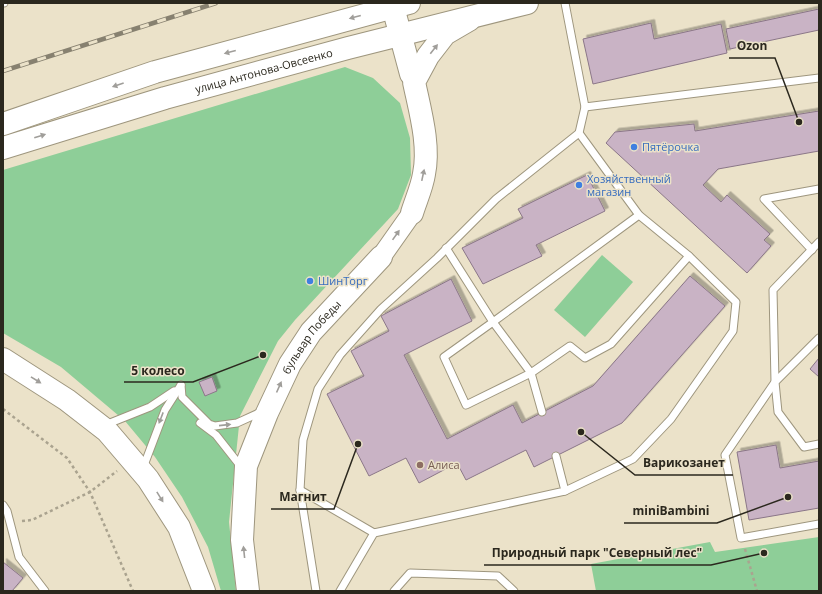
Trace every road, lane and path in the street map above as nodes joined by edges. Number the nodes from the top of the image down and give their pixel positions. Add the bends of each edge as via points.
1 (527, 3) edge
2 (565, 3) edge
3 (401, 5) edge
4 (479, 15) junction
5 (400, 36) junction
6 (412, 78) junction
7 (819, 78) edge
8 (585, 107) junction
9 (3, 124) edge
10 (579, 133) junction
11 (3, 148) edge
12 (819, 189) edge
13 (412, 212) joint
14 (639, 215) junction
15 (819, 242) edge
16 (446, 248) junction
17 (812, 250) junction
18 (689, 256) junction
19 (381, 257) joint
20 (493, 322) junction
21 (819, 338) edge
22 (3, 359) edge
23 (531, 373) junction
24 (775, 382) junction
25 (181, 385) junction
26 (270, 407) junction
27 (3, 409) edge
28 (542, 412) dead end
29 (101, 426) junction
30 (819, 444) edge
31 (556, 456) dead end
32 (141, 471) junction
33 (246, 473) junction
34 (106, 481) dead end
35 (300, 490) junction
36 (565, 491) junction
37 (90, 492) junction
38 (4, 511) edge
39 (10, 522) junction
40 (819, 524) edge
41 (374, 533) junction
42 (741, 538) junction
43 (45, 591) edge
44 (133, 591) edge
45 (204, 591) edge
46 (248, 591) edge
47 (316, 591) edge
48 (340, 591) edge
49 (394, 591) edge
50 (514, 591) edge
51 (757, 591) edge

1 - 4 main road, улица Антонова-Овсеенко
2 - 8 lane
3 - 5 main road, бульвар Победы
3 -> 9 main road via 155,72
4 - 5 main road, улица Антонова-Овсеенко
6 -> 4 main road via 445,34
5 - 6 main road, бульвар Победы
11 -> 5 main road, улица Антонова-Овсеенко via 165,98
13 -> 6 main road, бульвар Победы via 425,174 421,118
7 - 8 lane
8 - 10 lane
10 - 14 lane
10 - 16 lane via 496,199
12 - 17 lane via 764,199
19 -> 13 main road, бульвар Победы
14 - 18 lane
14 - 20 lane
15 - 17 lane
16 - 20 lane
16 - 35 lane via 363,327 340,355 318,389 303,440
17 - 24 lane via 773,290
18 - 23 lane via 611,344 585,358 570,346
18 - 36 lane via 736,302 734,331 671,419 633,459
26 -> 19 main road, бульвар Победы via 290,364 311,332
20 - 23 lane
20 - 23 lane via 444,357 466,405
21 - 24 lane
22 -> 29 main road via 68,400
23 - 28 lane
24 - 30 lane via 778,412 804,447
24 - 42 lane via 725,455
25 -> 26 lane via 185,401 200,418 215,426 237,423
25 - 29 lane via 150,407
25 -> 32 lane via 164,410
25 - 33 lane via 179,397 186,410 219,438
26 - 33 main road, бульвар Победы via 246,466
27 - 37 path via 67,458
29 - 32 main road
31 - 36 lane
32 -> 45 main road via 179,527
46 -> 33 main road, бульвар Победы via 242,540
34 - 37 path
35 - 41 lane
35 - 47 lane
36 - 41 lane
37 - 39 path via 32,520
37 - 44 path
38 - 39 lane
39 - 43 lane via 19,557
40 - 42 lane
41 - 48 lane
42 - 51 path
49 - 50 lane via 410,573 498,576

